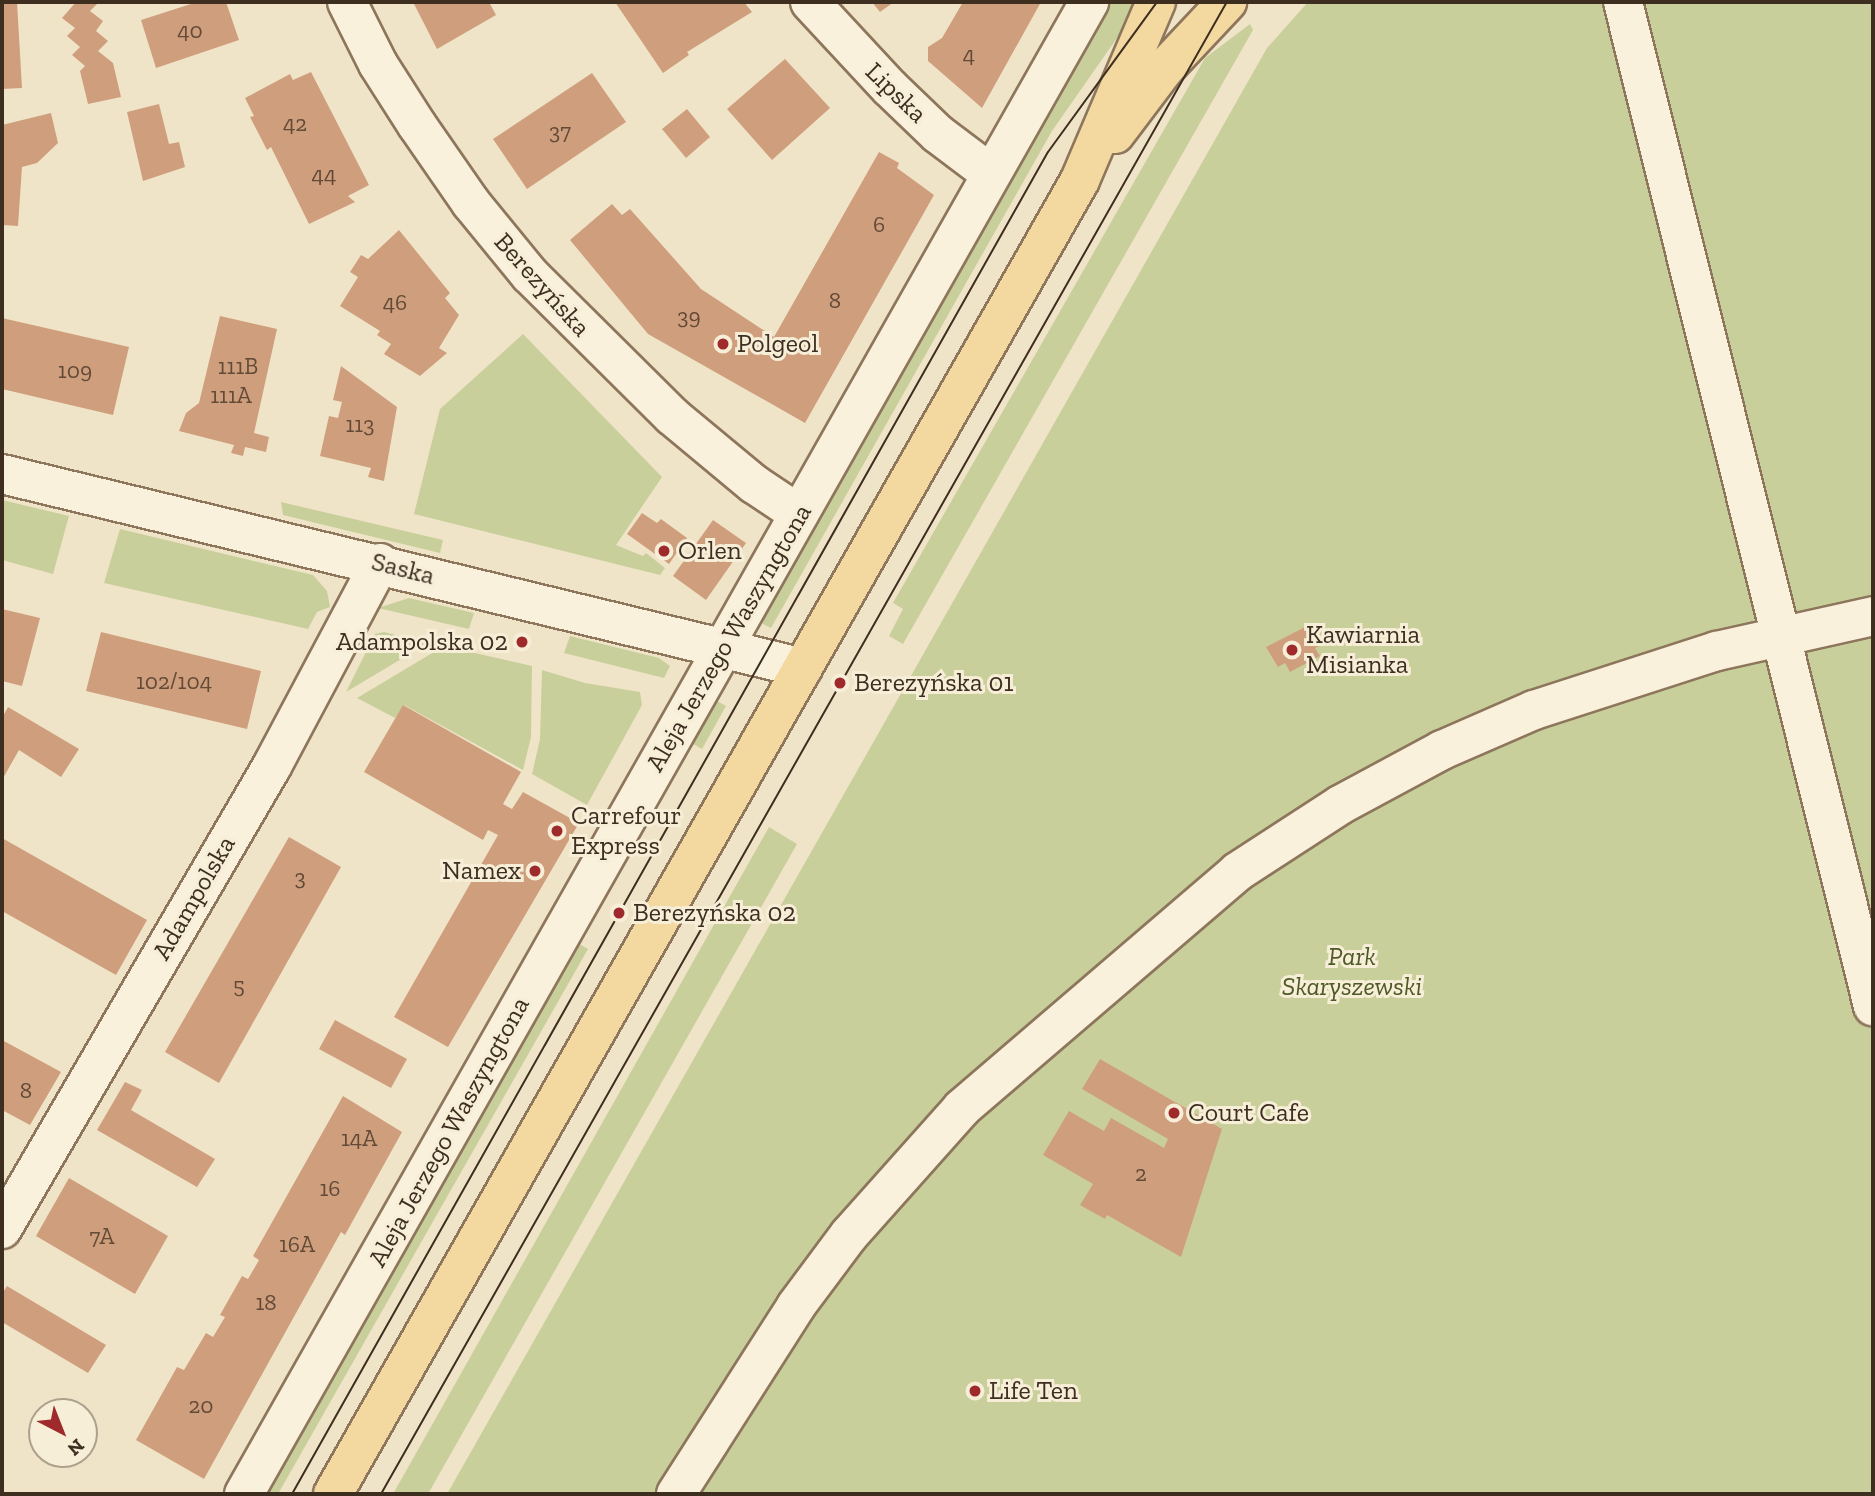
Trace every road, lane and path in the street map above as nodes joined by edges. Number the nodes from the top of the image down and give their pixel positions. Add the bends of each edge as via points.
1 (347, 2) edge
2 (810, 2) edge
3 (1089, 2) edge
4 (1156, 2) edge
5 (1227, 2) edge
6 (1623, 2) edge
7 (991, 174) junction
8 (1080, 180) junction
9 (2, 474) edge
10 (799, 514) junction
11 (380, 563) junction
12 (1873, 616) edge
13 (1780, 635) junction
14 (723, 648) junction
15 (803, 668) junction
16 (1873, 1006) edge
17 (2, 1230) edge
18 (244, 1494) edge
19 (333, 1494) edge
20 (676, 1494) edge

1 - 10 street, Berezyńska via 378,64 471,203 592,341 672,416 754,484
2 - 7 street, Lipska via 890,88
3 - 7 street, Aleja Jerzego Waszyngtona
4 - 8 main road
5 - 8 main road via 1166,68
6 - 13 street
7 - 10 street, Aleja Jerzego Waszyngtona
8 - 15 main road
9 - 11 street, Saska
10 - 14 street, Aleja Jerzego Waszyngtona
11 - 14 street, Saska
11 - 17 street, Adampolska via 272,766
12 - 13 street
13 - 16 street
13 - 20 street via 1534,710 1442,750 1340,805 1198,902 1028,1048 945,1127 849,1236 796,1306
14 - 15 street, Saska
14 - 18 street, Aleja Jerzego Waszyngtona
15 - 19 main road

